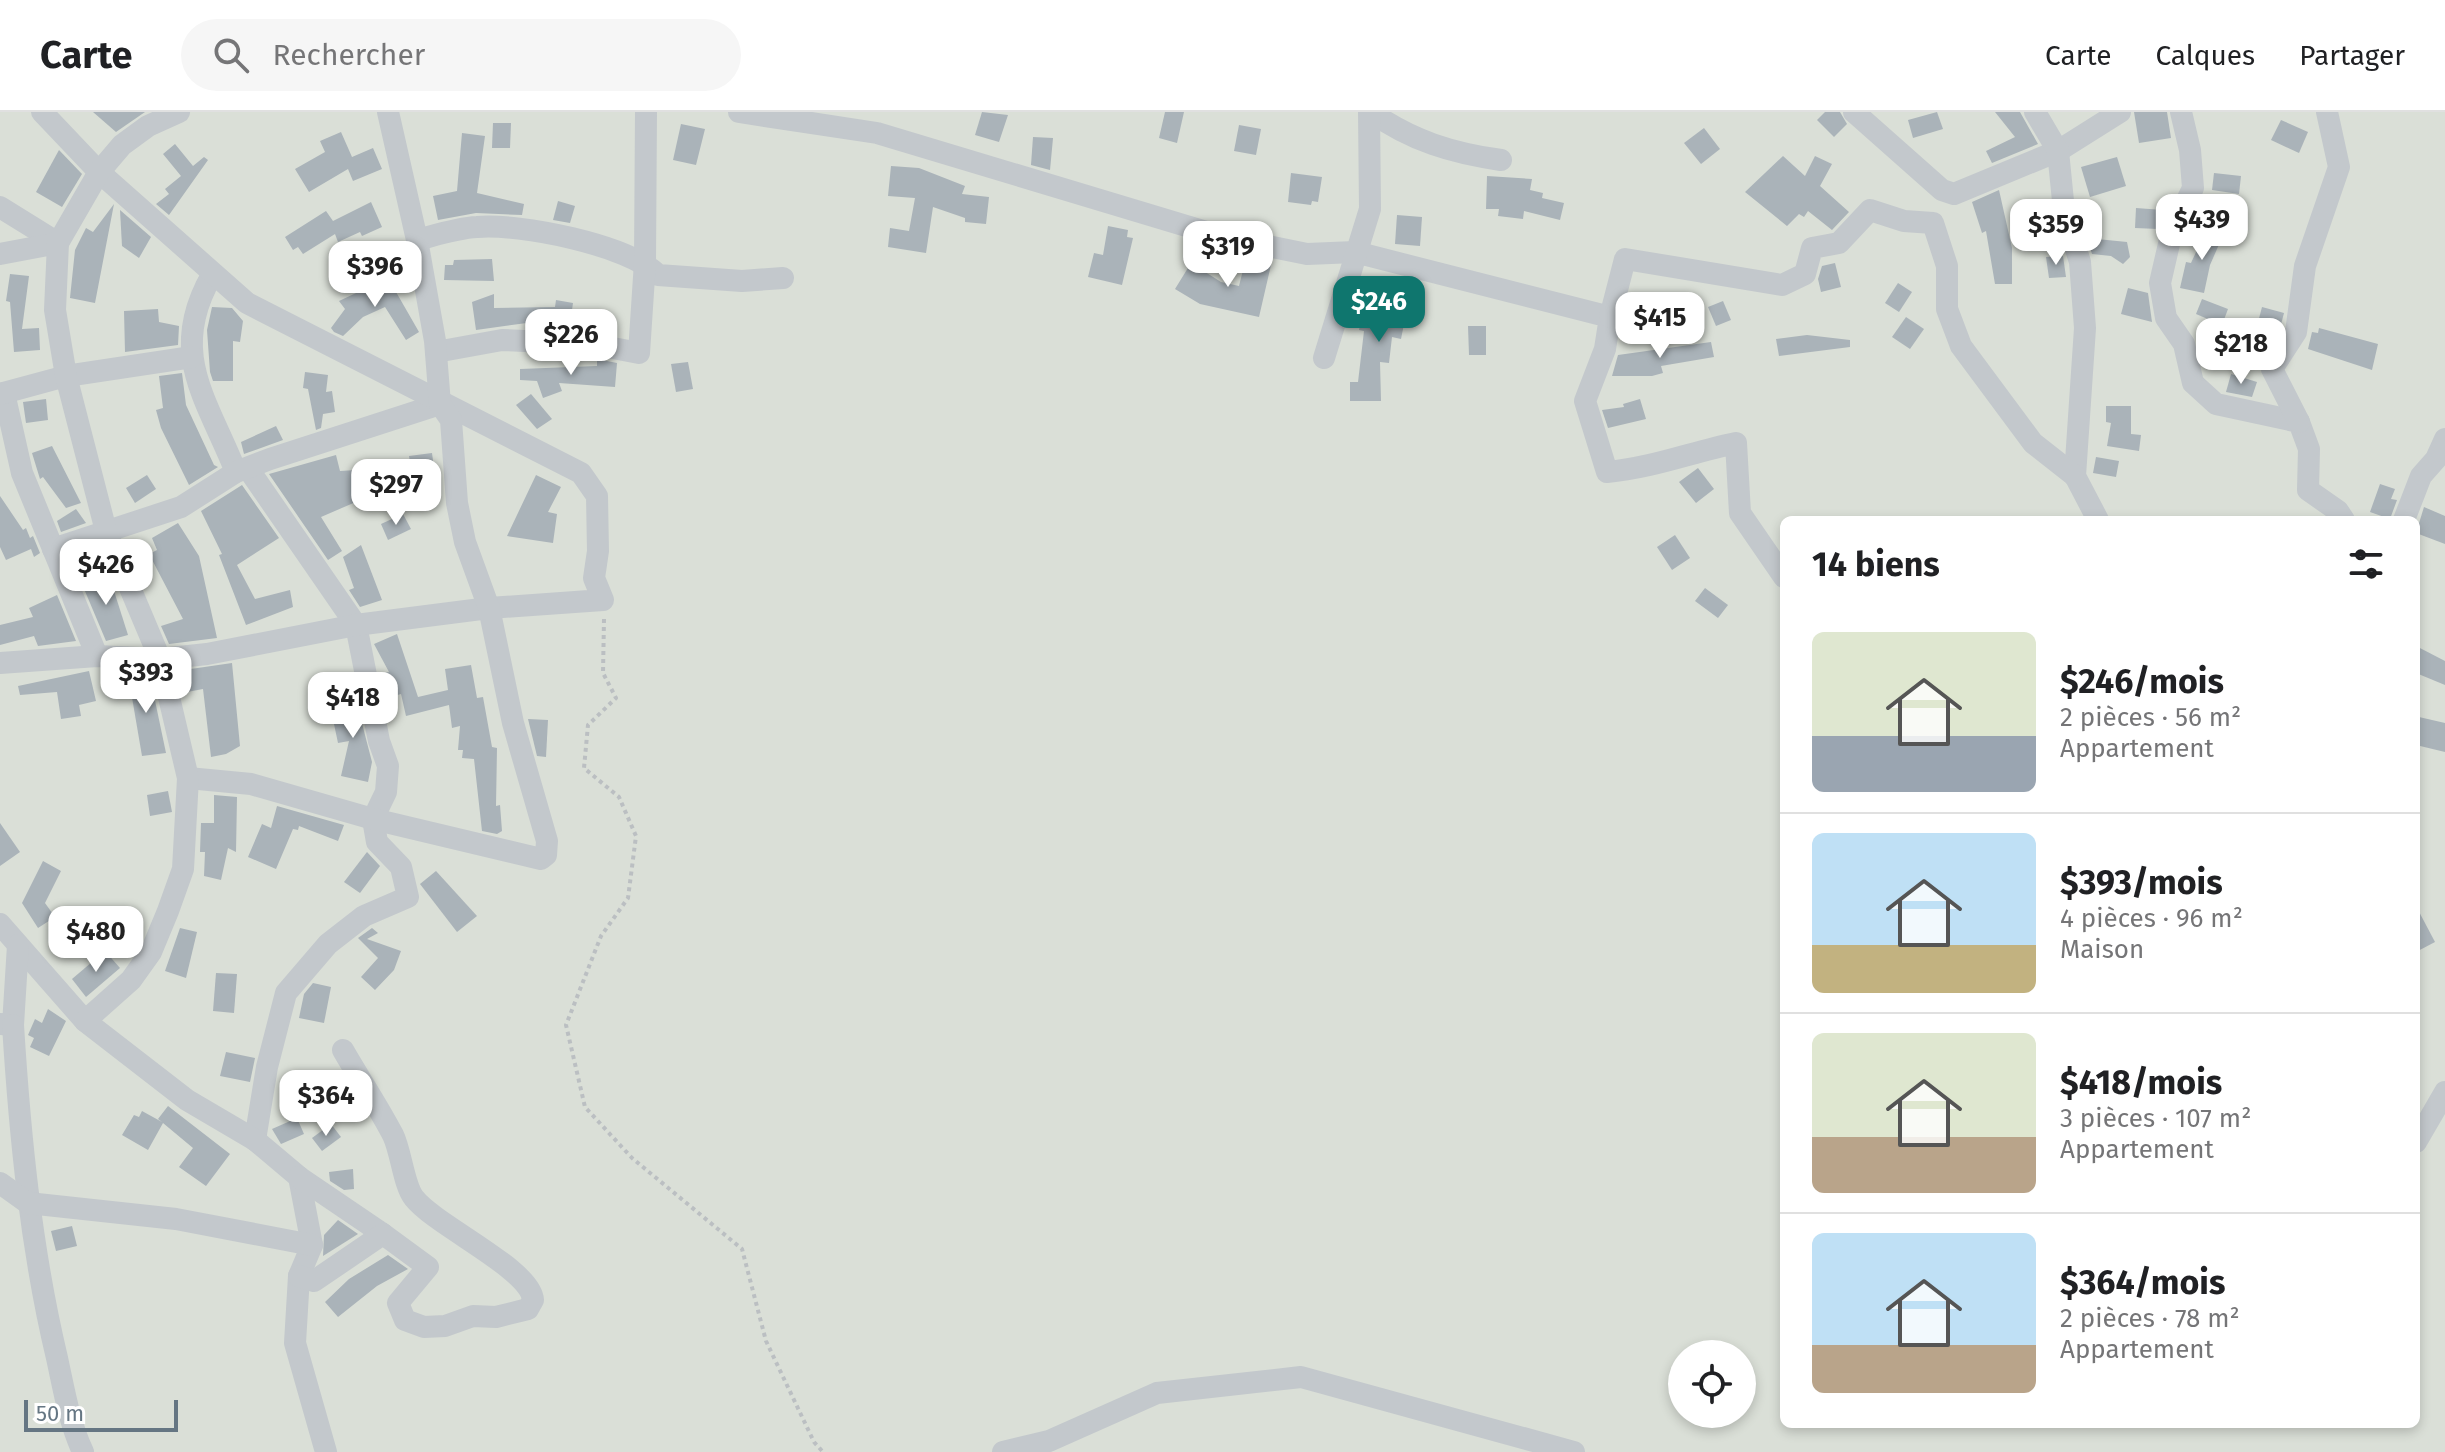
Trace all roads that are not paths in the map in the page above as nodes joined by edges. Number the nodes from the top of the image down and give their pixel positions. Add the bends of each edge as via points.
1 (42, 112) edge
2 (179, 112) edge
3 (388, 112) edge
4 (646, 112) edge
5 (739, 112) edge
6 (1370, 112) edge
7 (2035, 112) edge
8 (2120, 112) edge
9 (2181, 112) edge
10 (2327, 112) edge
11 (1857, 113) edge
12 (762, 114) edge
13 (2058, 151) junction
14 (1501, 160) dead end
15 (99, 172) junction
16 (0, 207) edge
17 (417, 240) junction
18 (58, 243) junction
19 (1355, 252) junction
20 (0, 254) edge
21 (645, 262) junction
22 (212, 275) junction
23 (783, 278) dead end
24 (1610, 317) junction
25 (436, 352) junction
26 (192, 357) junction
27 (1324, 358) dead end
28 (66, 376) junction
29 (2, 394) edge
30 (440, 404) junction
31 (2299, 422) junction
32 (2445, 439) edge
33 (243, 471) junction
34 (2075, 476) junction
35 (2096, 516) edge
36 (2341, 516) edge
37 (2406, 516) edge
38 (106, 531) junction
39 (53, 549) junction
40 (1780, 571) edge
41 (489, 608) junction
42 (356, 625) junction
43 (97, 656) junction
44 (160, 659) junction
45 (0, 663) edge
46 (188, 778) junction
47 (373, 819) junction
48 (0, 924) edge
49 (18, 945) junction
50 (85, 1021) junction
51 (6, 1024) edge
52 (343, 1050) dead end
53 (2445, 1092) edge
54 (2420, 1135) edge
55 (255, 1140) junction
56 (299, 1177) junction
57 (0, 1183) edge
58 (28, 1203) junction
59 (383, 1234) junction
60 (312, 1245) junction
61 (299, 1276) junction
62 (83, 1452) edge
63 (326, 1452) edge
64 (1003, 1452) edge
65 (1574, 1452) edge

1 - 15 street
2 - 15 street via 122,145
3 - 17 street
4 - 21 street
5 - 12 street
6 - 14 street via 1398,131 1449,152
6 - 19 street via 1370,209
7 - 13 street
8 - 13 street
9 - 31 street via 2193,188 2172,231 2160,283 2166,318 2184,344 2193,383 2216,404
10 - 31 street via 2339,167 2305,266 2296,332 2272,369
11 - 13 street via 1942,190 1954,194
12 - 19 street via 877,133 1223,237 1307,254
13 - 34 street via 2064,211 2080,262 2085,328
15 - 18 street
15 - 22 street
16 - 18 street
17 - 21 street via 475,227 510,226
17 - 25 street
18 - 20 street
18 - 28 street via 55,310
19 - 24 street
19 - 27 street
21 - 23 street via 658,275
21 - 25 street via 639,353 592,344 502,340
22 - 26 street via 192,316
22 - 30 street via 247,303
24 - 34 street via 1625,259 1782,285 1805,274 1812,248 1839,243 1870,210 1933,223 1947,266 1947,309 1961,346 2033,443
24 - 40 street via 1605,349 1585,401 1607,472 1648,468 1685,453 1736,443 1740,513
25 - 30 street
26 - 28 street
26 - 33 street via 197,386
28 - 29 street
28 - 38 street
29 - 39 street via 22,473
30 - 33 street
30 - 41 street via 451,420 465,542
30 - 41 street via 581,473 597,496 594,578 603,600
31 - 36 street via 2309,449 2308,490
32 - 37 street via 2421,476
33 - 38 street via 181,507
33 - 42 street
34 - 35 street
38 - 39 street
38 - 44 street
39 - 43 street
41 - 42 street
41 - 47 street via 513,723 547,841 546,855 541,859
42 - 44 street
42 - 47 street via 388,766 386,792
43 - 44 street
43 - 45 street
44 - 46 street
46 - 47 street via 251,784
46 - 50 street via 183,869 151,952 131,980
47 - 55 street via 377,842 401,867 408,897 364,916 328,944 286,993
48 - 49 street
49 - 50 street
49 - 51 street
50 - 55 street via 187,1100
51 - 58 street
52 - 59 street via 393,1135 412,1197 449,1229 495,1257 528,1286 533,1300 528,1309 473,1316 445,1326 424,1327 405,1320 398,1303 428,1267
53 - 54 street
55 - 56 street
56 - 59 street
56 - 60 street
57 - 58 street
58 - 60 street via 176,1219
58 - 62 street via 50,1332 73,1432
59 - 61 street via 314,1281
60 - 61 street
61 - 63 street via 295,1343
64 - 65 street via 1049,1441 1157,1393 1301,1377

